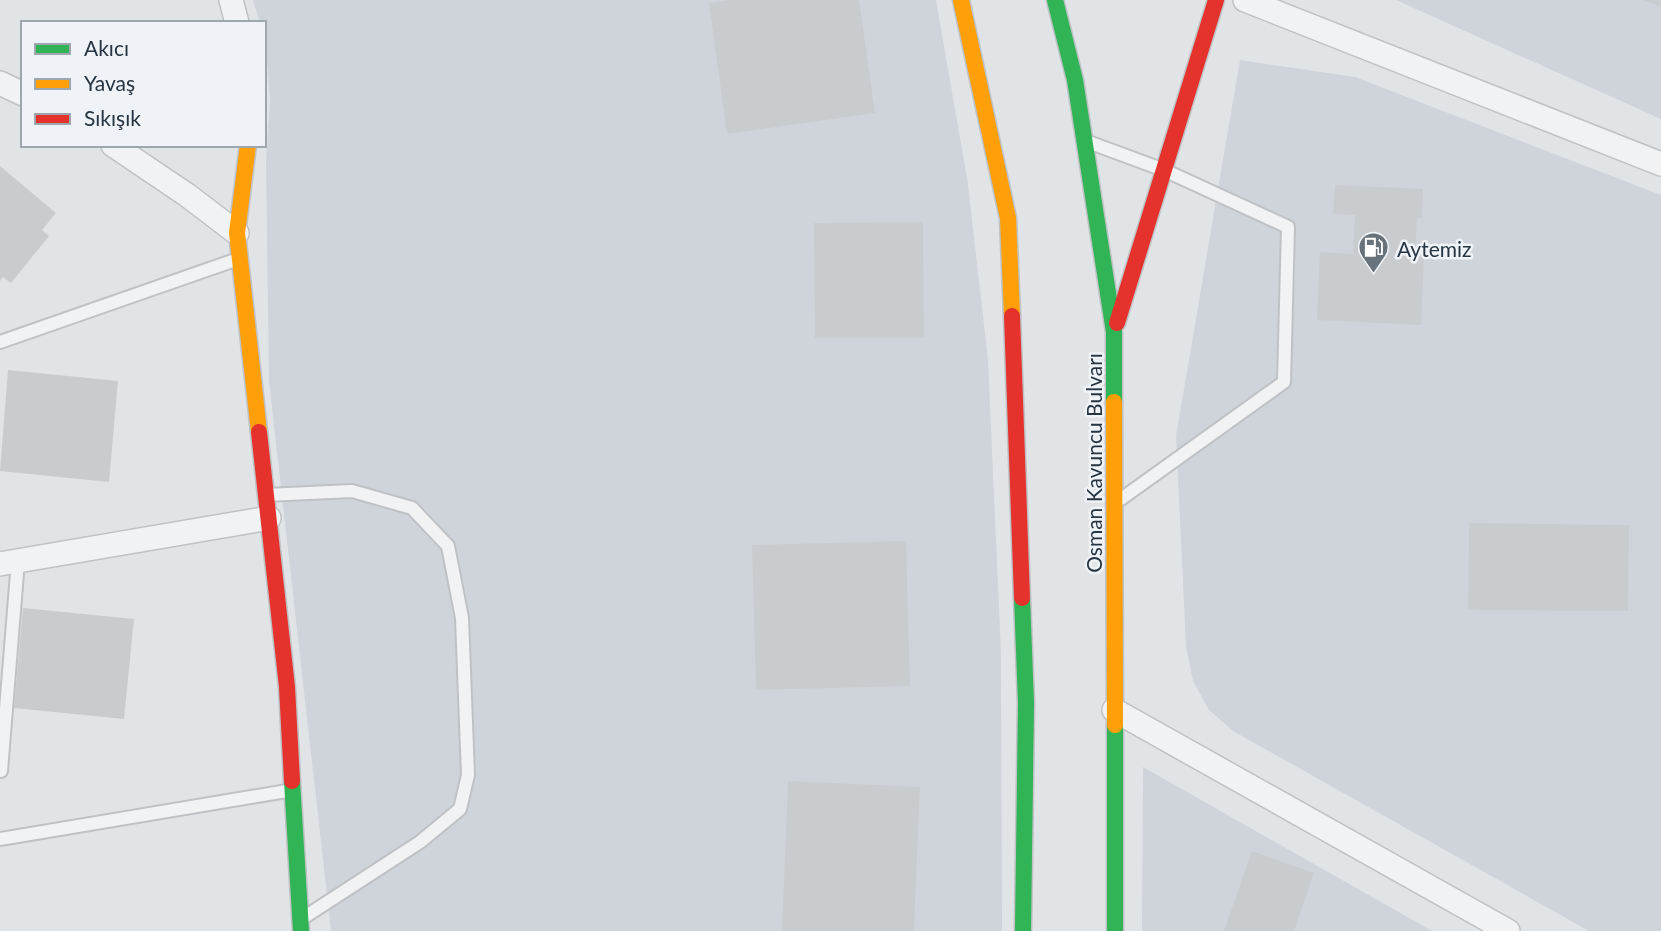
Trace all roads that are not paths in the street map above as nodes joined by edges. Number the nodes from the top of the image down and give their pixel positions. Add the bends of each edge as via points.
1 (232, 0) edge
2 (961, 0) edge
3 (1055, 0) edge
4 (1216, 0) edge
5 (1245, 0) edge
6 (237, 21) edge
7 (0, 83) edge
8 (21, 93) edge
9 (1084, 141) junction
10 (116, 147) edge
11 (248, 147) edge
12 (1661, 164) edge
13 (1164, 170) junction
14 (237, 233) junction
15 (240, 258) junction
16 (1114, 332) junction
17 (0, 342) edge
18 (1114, 504) junction
19 (267, 507) junction
20 (9, 562) edge
21 (1114, 710) junction
22 (1, 771) edge
23 (293, 790) junction
24 (0, 839) edge
25 (301, 925) edge
26 (1023, 931) edge
27 (1115, 931) edge
28 (1508, 931) edge

1 - 6 street
2 - 26 main road via 1008,218 1026,703
3 - 9 main road, Osman Kavuncu Bulvarı
4 - 13 main road
5 - 12 street
7 - 8 street
9 - 13 lane
9 - 16 main road, Osman Kavuncu Bulvarı
10 - 14 street
11 - 14 main road
13 - 16 main road
13 - 18 lane via 1288,227 1284,382
14 - 15 main road
15 - 17 lane
15 - 19 main road
16 - 18 main road, Osman Kavuncu Bulvarı
18 - 21 main road, Osman Kavuncu Bulvarı
19 - 20 street
19 - 23 main road via 288,688
19 - 25 lane via 352,491 412,508 448,546 462,618 468,775 460,809
20 - 22 lane
21 - 27 main road, Osman Kavuncu Bulvarı
21 - 28 street
23 - 24 lane
23 - 25 main road

